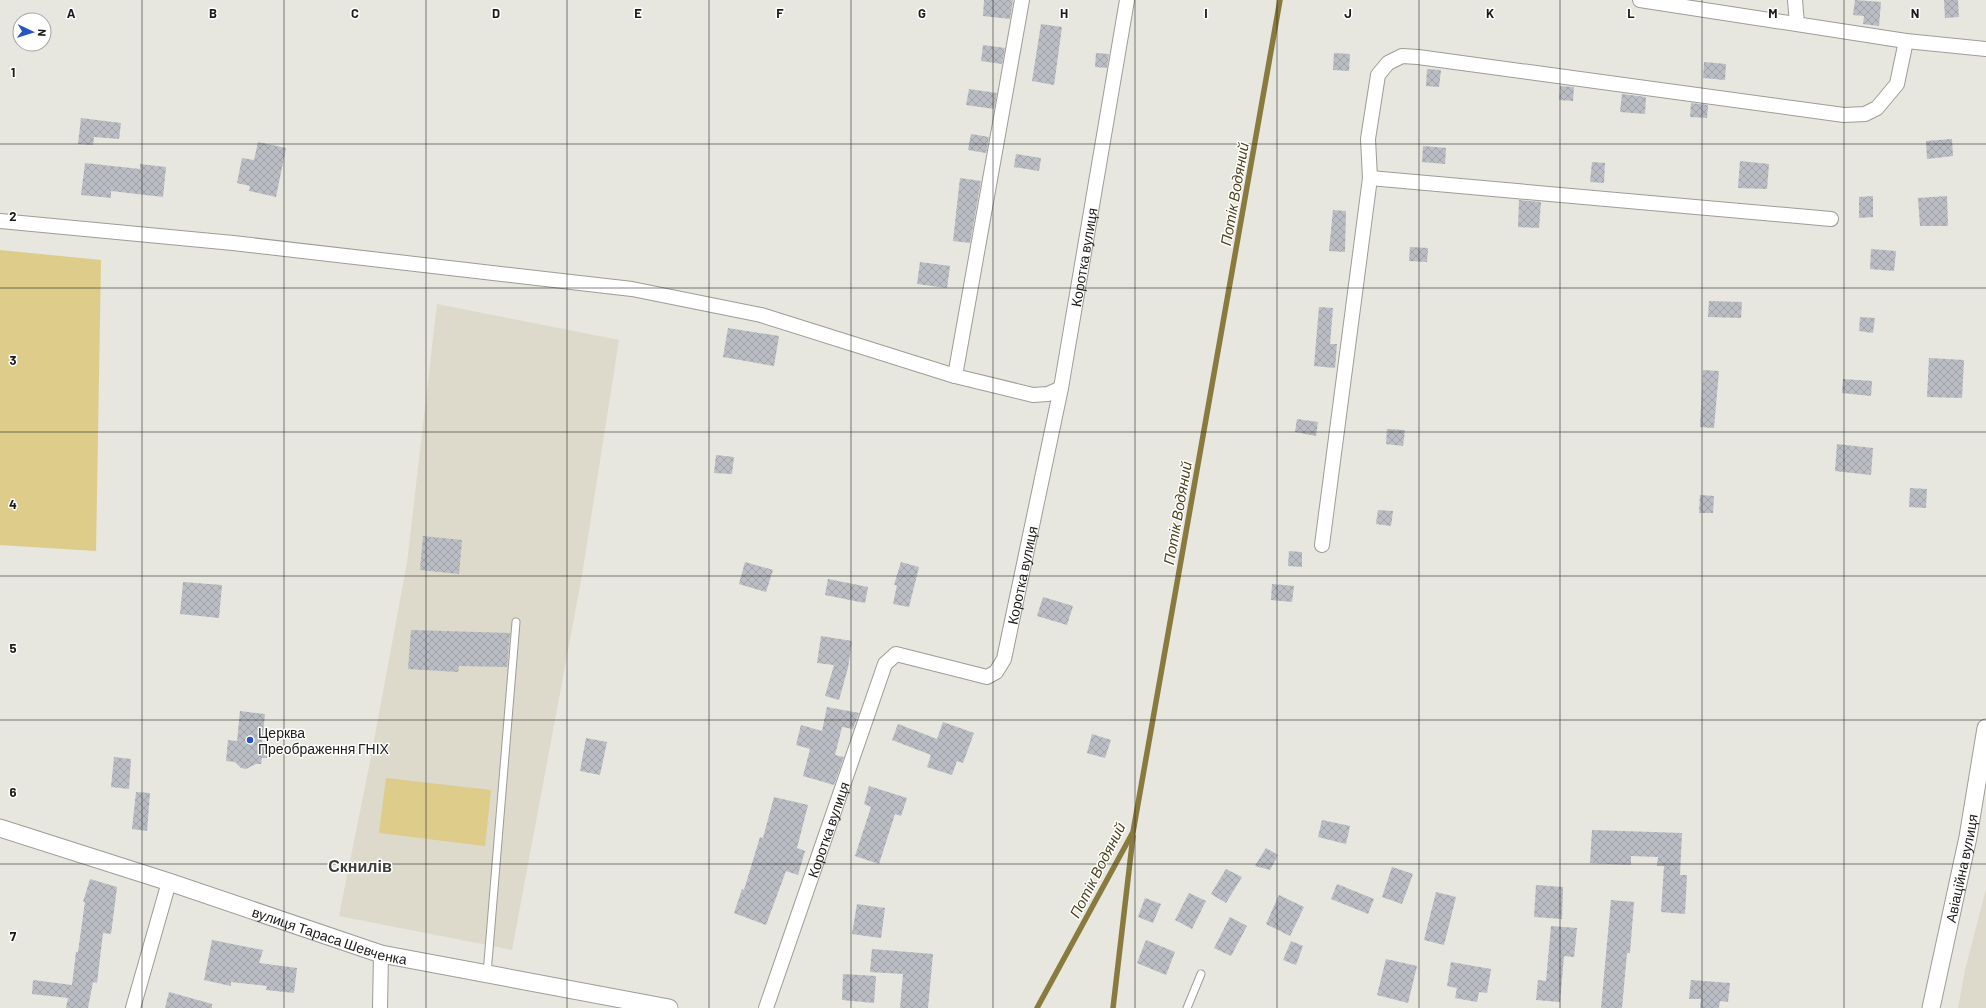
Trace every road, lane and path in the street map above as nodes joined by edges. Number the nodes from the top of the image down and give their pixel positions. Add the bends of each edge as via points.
1 (1022, 0) edge
2 (1127, 0) edge
3 (1640, 0) edge
4 (1795, 0) edge
5 (1797, 24) junction
6 (1906, 41) junction
7 (1986, 49) edge
8 (1370, 178) junction
9 (1832, 219) dead end
10 (0, 222) edge
11 (955, 376) junction
12 (1061, 388) junction
13 (1322, 544) dead end
14 (516, 622) dead end
15 (1986, 728) edge
16 (0, 828) edge
17 (169, 882) junction
18 (381, 954) junction
19 (487, 974) junction
20 (1201, 974) dead end
21 (134, 1008) edge
22 (380, 1008) edge
23 (669, 1008) edge
24 (766, 1008) edge
25 (1187, 1008) edge
26 (1931, 1008) edge

1 - 11 street
2 - 12 street, Коротка вулиця
3 - 5 street
4 - 5 street
5 - 6 street
6 - 7 street
6 - 8 street via 1897,84 1877,108 1865,114 1844,115 1402,56 1388,63 1378,75 1368,139
8 - 9 street
8 - 13 street
10 - 11 street via 233,243 632,289 761,315
11 - 12 street via 1033,395 1048,394
12 - 24 street, Коротка вулиця via 1004,659 996,672 987,677 896,654 885,664
14 - 19 lane
15 - 26 street, Авіаційна вулиця via 1968,837
16 - 17 street, вулиця Тараса Шевченка
17 - 18 street, вулиця Тараса Шевченка
17 - 21 street
18 - 19 street, вулиця Тараса Шевченка
18 - 22 street
19 - 23 street, вулиця Тараса Шевченка
20 - 25 lane

